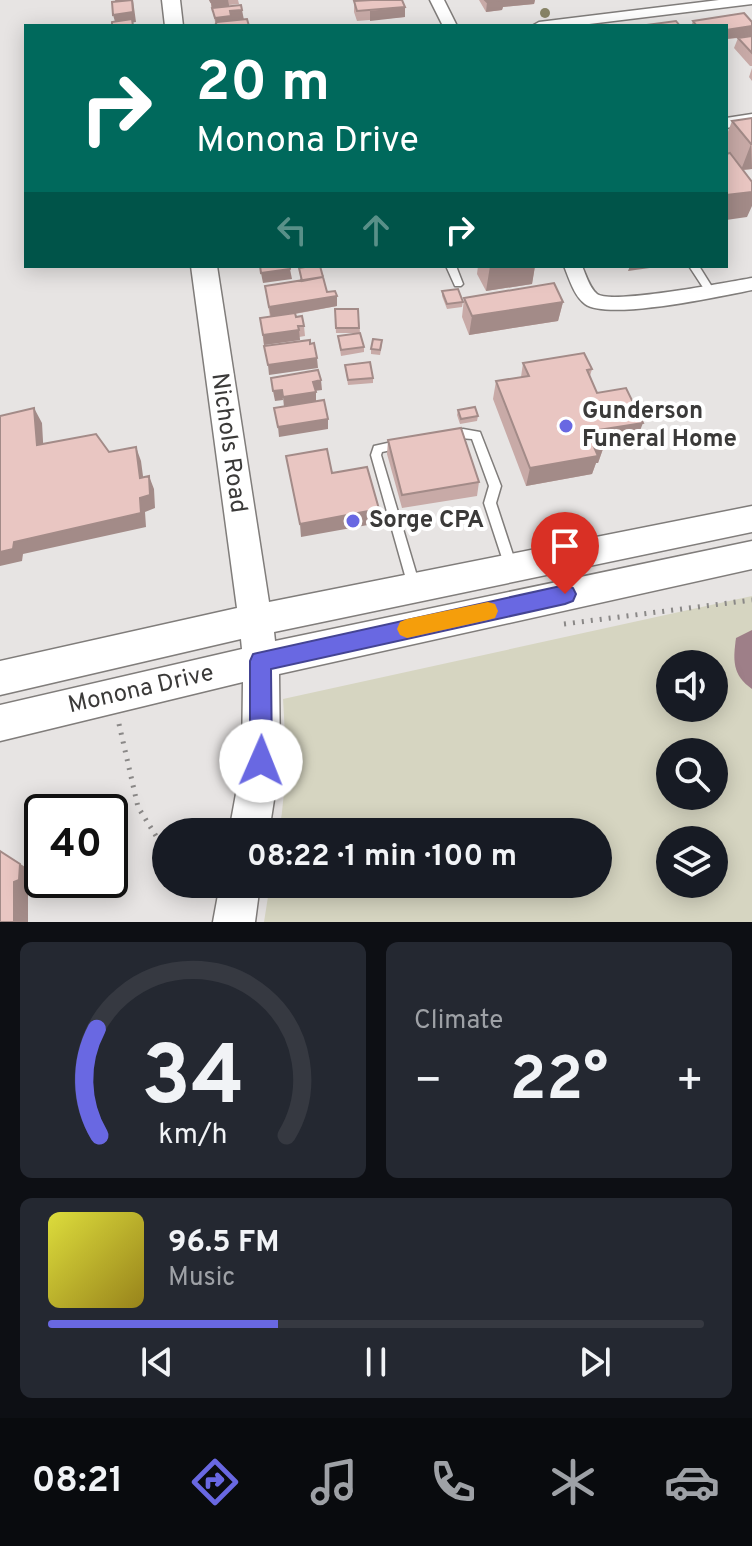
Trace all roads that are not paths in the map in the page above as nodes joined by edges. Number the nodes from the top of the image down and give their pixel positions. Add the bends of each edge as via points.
1 (171, 0) edge
2 (437, 0) edge
3 (752, 0) edge
4 (174, 24) edge
5 (449, 24) edge
6 (555, 24) edge
7 (752, 119) edge
8 (728, 123) edge
9 (204, 268) edge
10 (452, 268) edge
11 (574, 268) edge
12 (695, 268) edge
13 (458, 284) dead end
14 (752, 284) edge
15 (709, 290) junction
16 (434, 438) edge
17 (420, 441) edge
18 (752, 519) edge
19 (752, 555) edge
20 (511, 568) junction
21 (414, 587) junction
22 (253, 620) junction
23 (261, 661) junction
24 (0, 678) edge
25 (0, 723) edge
26 (251, 818) edge
27 (238, 898) edge
28 (234, 922) edge

1 - 4 street
2 - 5 street
3 - 6 street
7 - 8 street
9 - 22 street, Nichols Road
10 - 13 lane
11 - 15 street via 597,303
12 - 15 lane
14 - 15 street
16 - 20 lane via 476,435 495,486 490,503
17 - 21 lane via 378,449 376,455
18 - 20 street, Monona Drive
19 - 23 street, Monona Drive
20 - 21 street, Monona Drive
21 - 22 street, Monona Drive
22 - 23 street, Nichols Road
22 - 24 street, Monona Drive
23 - 25 street, Monona Drive
23 - 26 street, Nichols Road via 261,761
27 - 28 street

